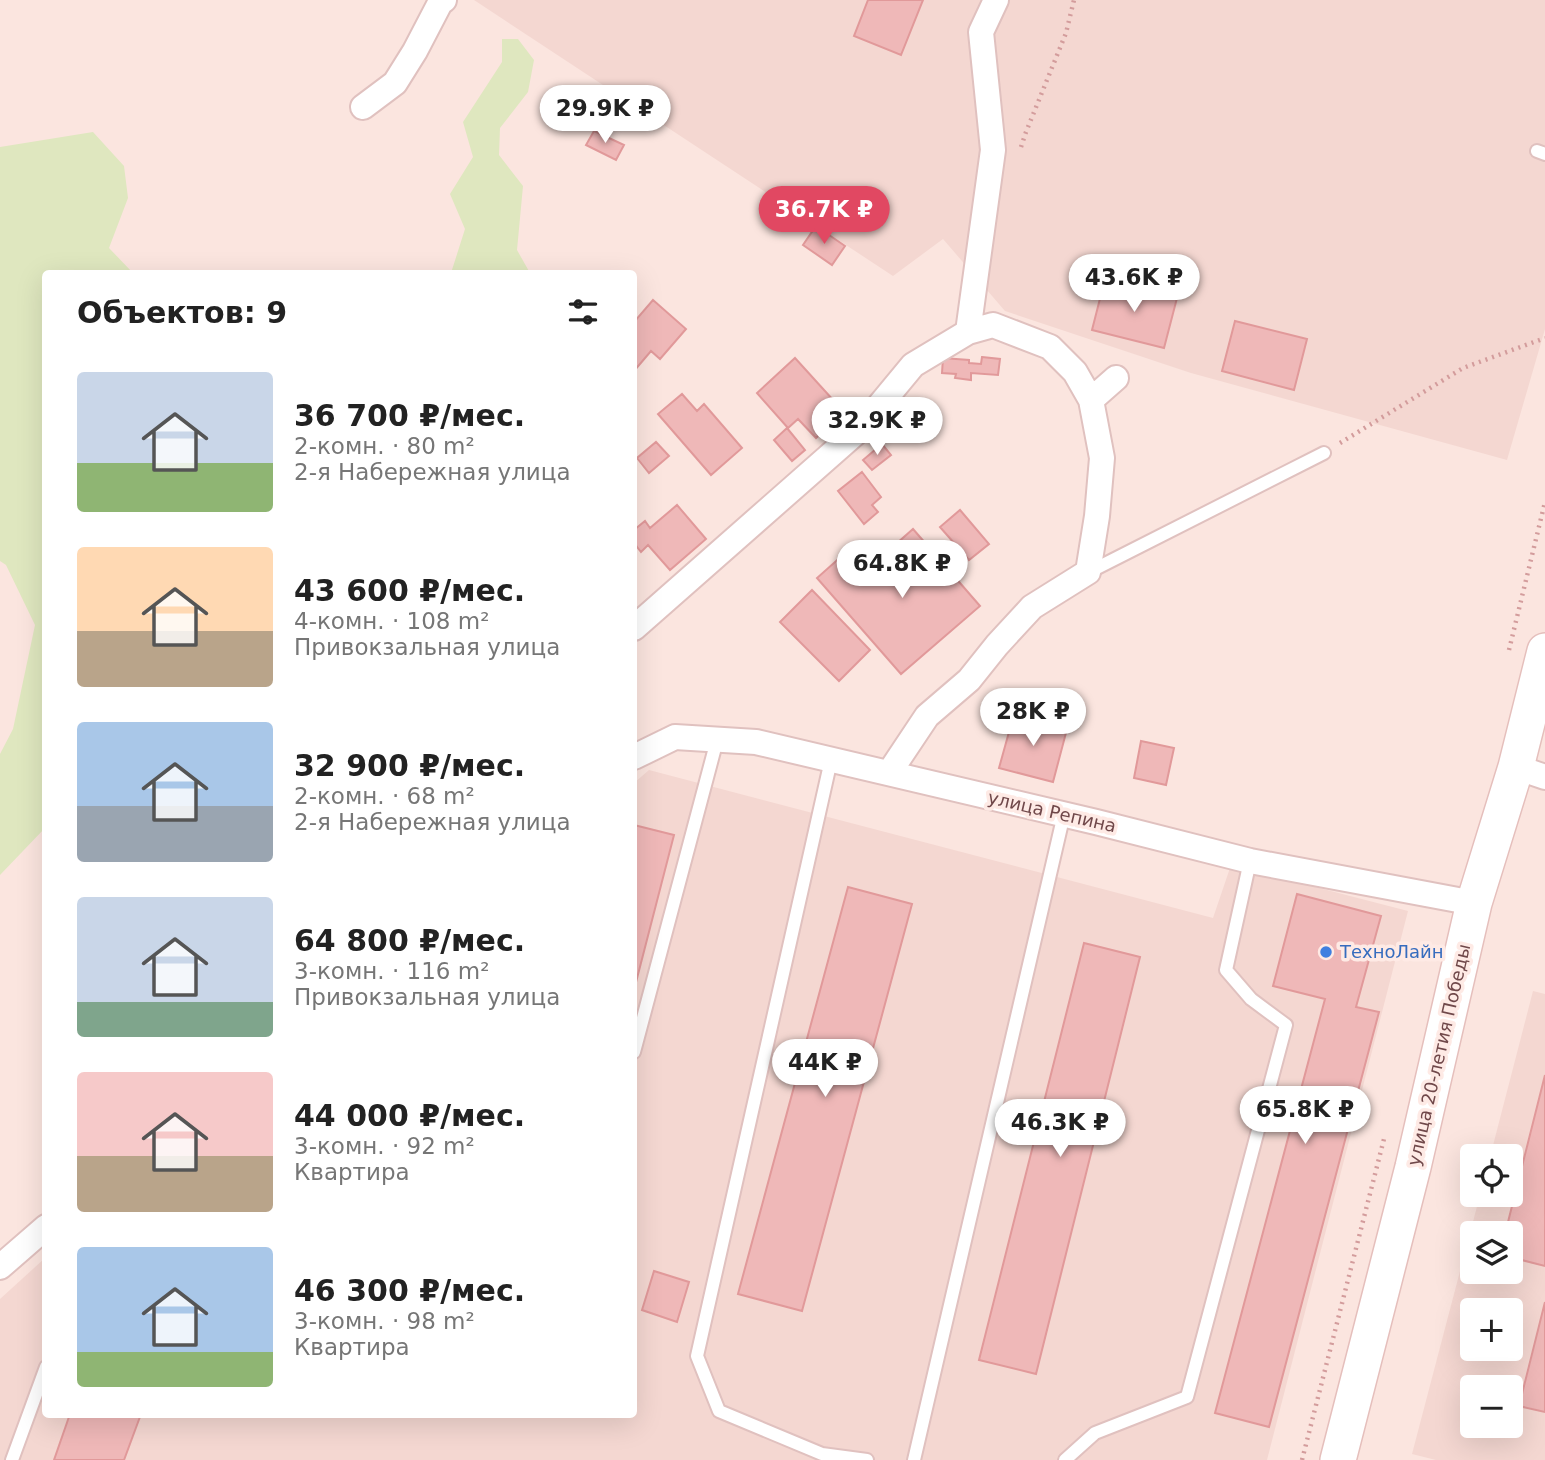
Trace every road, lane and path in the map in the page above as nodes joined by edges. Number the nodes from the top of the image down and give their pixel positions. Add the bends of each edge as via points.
1 (444, 0) edge
2 (996, 0) edge
3 (1074, 0) edge
4 (363, 107) dead end
5 (1019, 156) dead end
6 (968, 332) junction
7 (1545, 338) edge
8 (1116, 378) dead end
9 (1091, 400) junction
10 (1324, 453) joint
11 (1088, 572) junction
12 (637, 625) edge
13 (1545, 651) edge
14 (717, 740) junction
15 (637, 756) edge
16 (831, 760) junction
17 (1531, 772) edge
18 (889, 773) junction
19 (1063, 814) junction
20 (1250, 860) junction
21 (1474, 903) junction
22 (637, 1041) edge
23 (1387, 1128) dead end
24 (42, 1230) edge
25 (0, 1267) edge
26 (42, 1378) edge
27 (821, 1457) edge
28 (12, 1460) edge
29 (866, 1460) edge
30 (914, 1460) edge
31 (1065, 1460) edge
32 (1302, 1460) edge
33 (1338, 1460) edge

1 - 4 street via 395,83
2 - 6 street via 981,32 993,150
3 - 5 path
6 - 9 street via 993,326 1050,347 1075,372
6 - 12 street via 913,365 860,429
7 - 10 path via 1463,368
8 - 9 street
9 - 11 street via 1101,458
10 - 11 lane
11 - 18 street via 1032,607 969,680 927,716
13 - 17 main road, улица 20-летия Победы
14 - 15 street, улица Репина via 674,737
14 - 16 street, улица Репина via 757,742
14 - 22 lane
16 - 18 street, улица Репина
16 - 27 lane via 697,1356 719,1410
17 - 21 main road, улица 20-летия Победы
18 - 19 street, улица Репина
19 - 20 street, улица Репина
19 - 30 lane
20 - 21 street, улица Репина
20 - 31 lane via 1226,970 1251,999 1286,1025 1187,1397 1096,1433
21 - 33 main road, улица 20-летия Победы
23 - 32 path
24 - 25 street
26 - 28 lane
27 - 29 lane

